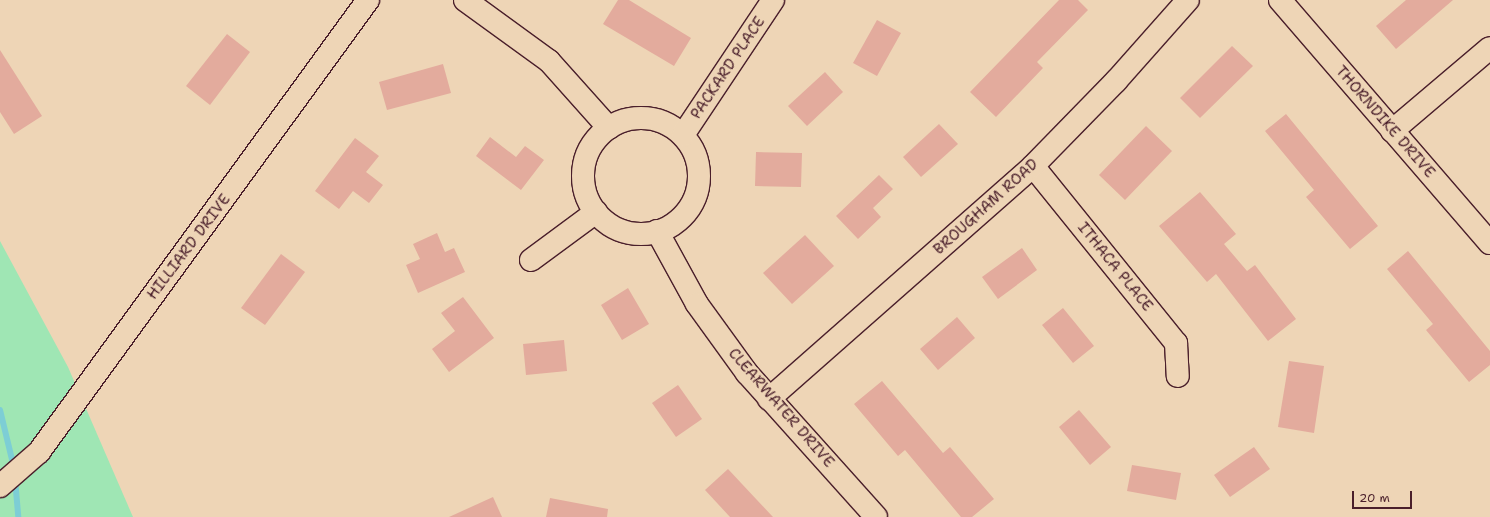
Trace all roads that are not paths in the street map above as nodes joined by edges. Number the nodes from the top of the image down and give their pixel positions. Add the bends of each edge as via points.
1 (368, 0) edge
2 (466, 0) edge
3 (773, 0) edge
4 (1188, 0) edge
5 (1280, 0) edge
6 (1490, 48) edge
7 (609, 128) junction
8 (1392, 131) junction
9 (683, 135) junction
10 (1033, 166) junction
11 (596, 212) junction
12 (657, 231) junction
13 (1490, 243) edge
14 (531, 260) dead end
15 (1178, 376) dead end
16 (769, 398) junction
17 (0, 486) edge
18 (876, 517) edge

1 - 17 street, HILLIARD DRIVE via 40,452
2 - 7 street via 550,61
3 - 9 street, PACKARD PLACE
4 - 10 street, BROUGHAM ROAD via 1116,81
5 - 8 street, THORNDIKE DRIVE
6 - 8 street
7 - 9 street via 634,119 648,118 660,121
7 - 11 street via 591,148 586,160 585,187
8 - 13 street, THORNDIKE DRIVE
9 - 12 street via 696,158 699,171 698,190 689,209 675,223
10 - 15 street, ITHACA PLACE via 1176,344
10 - 16 street, BROUGHAM ROAD
11 - 12 street via 608,223 624,231 640,234
11 - 14 street
12 - 16 street, CLEARWATER DRIVE via 697,304
16 - 18 street, CLEARWATER DRIVE

